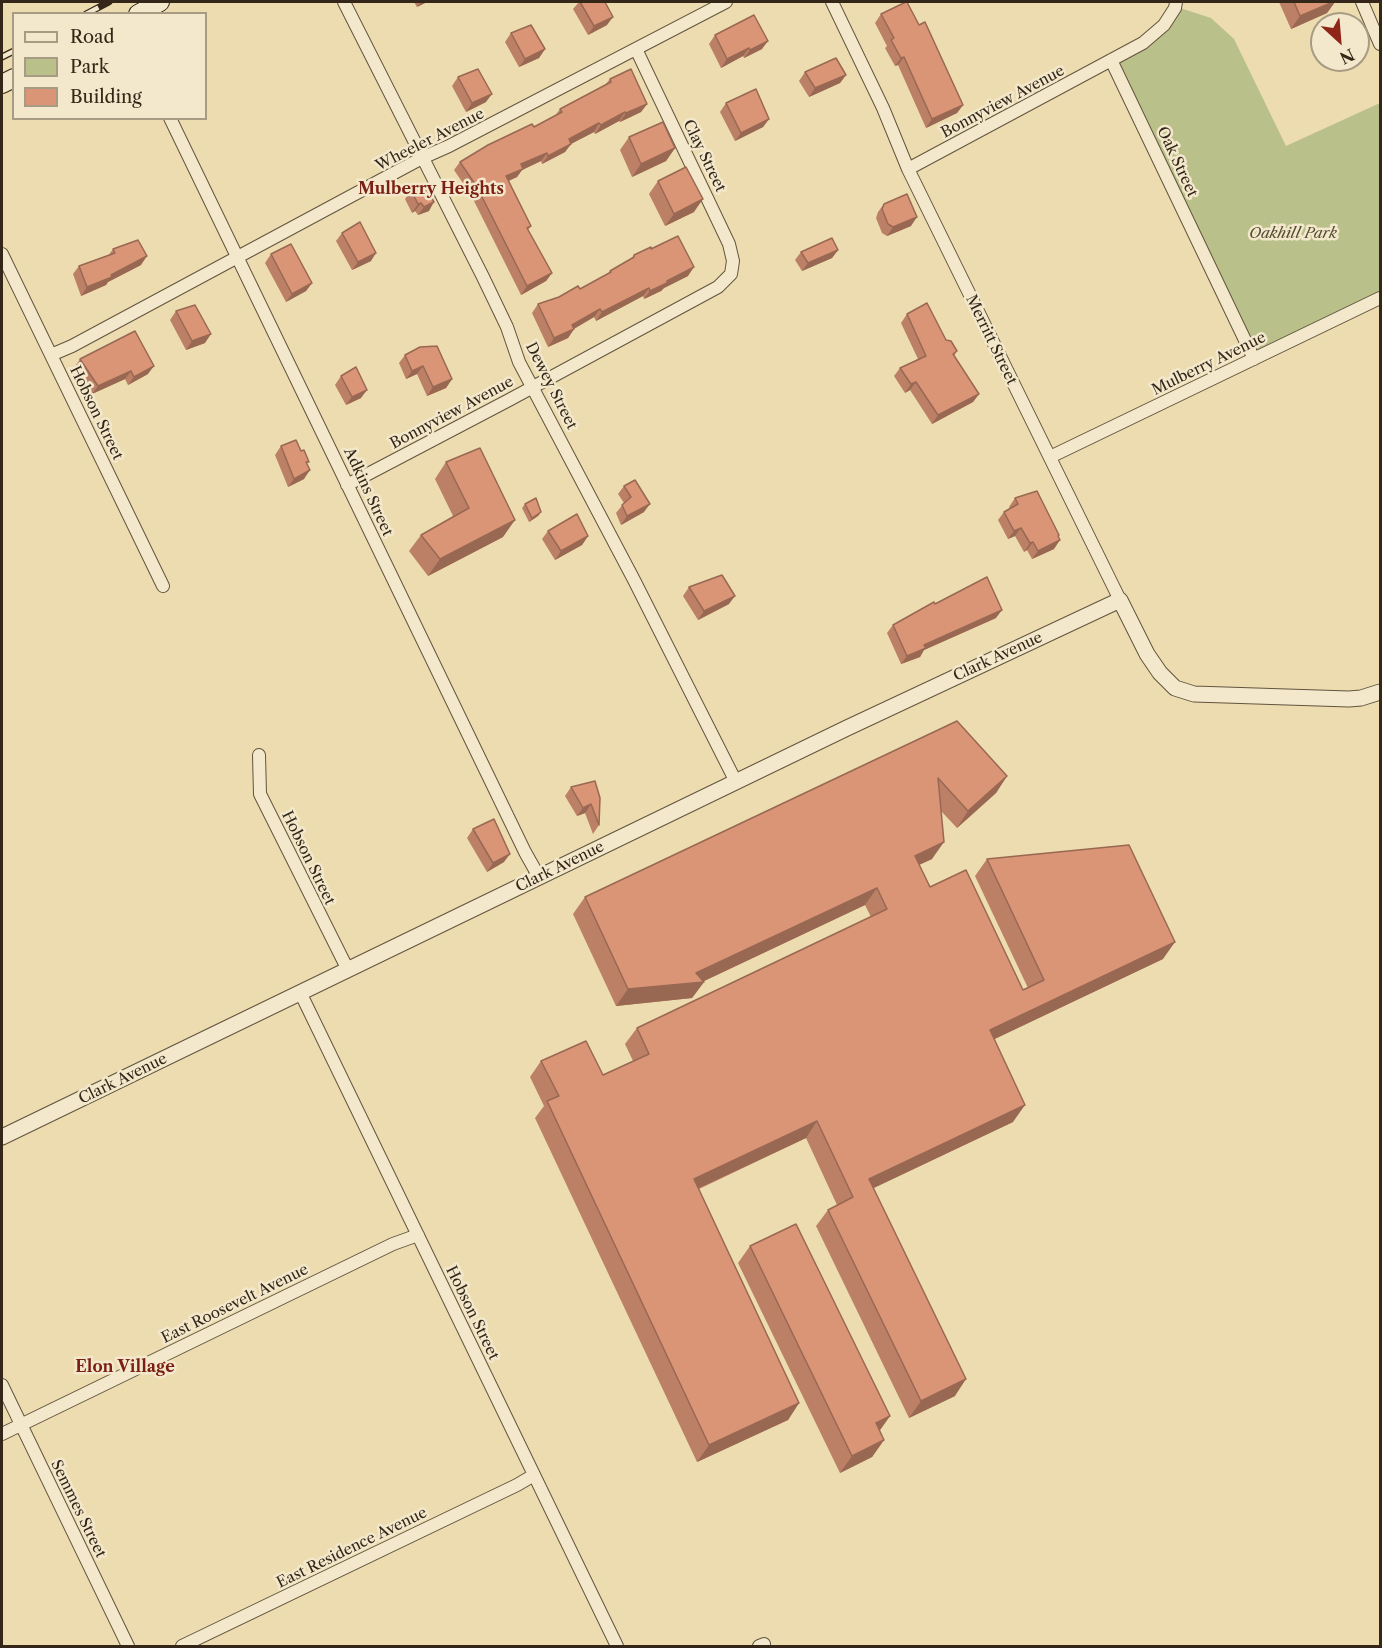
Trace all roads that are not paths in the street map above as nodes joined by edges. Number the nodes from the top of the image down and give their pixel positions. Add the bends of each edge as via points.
1 (160, 2) edge
2 (344, 2) edge
3 (726, 2) edge
4 (832, 2) edge
5 (1176, 2) edge
6 (1362, 2) edge
7 (142, 12) edge
8 (1380, 44) edge
9 (636, 49) junction
10 (1111, 60) junction
11 (171, 120) edge
12 (422, 158) junction
13 (908, 169) junction
14 (2, 254) edge
15 (238, 257) junction
16 (727, 278) joint
17 (1380, 298) edge
18 (51, 355) junction
19 (1254, 359) junction
20 (532, 387) junction
21 (1050, 457) junction
22 (347, 485) junction
23 (163, 586) dead end
24 (1120, 600) junction
25 (1380, 692) edge
26 (260, 755) dead end
27 (736, 782) junction
28 (539, 877) junction
29 (348, 970) junction
30 (300, 992) junction
31 (2, 1137) edge
32 (418, 1235) junction
33 (2, 1385) edge
34 (21, 1424) junction
35 (2, 1434) edge
36 (534, 1475) junction
37 (128, 1647) edge
38 (182, 1647) edge
39 (617, 1647) edge

1 - 7 main road
2 - 12 street, Dewey Street
3 - 9 street, Wheeler Avenue
4 - 13 street, Merritt Street
5 - 10 street via 1164,25 1143,43
6 - 8 street
9 - 12 street, Wheeler Avenue
9 - 16 street, Clay Street via 729,244 734,261
10 - 13 street, Bonnyview Avenue
10 - 19 street, Oak Street
11 - 15 street, Adkins Street
12 - 15 street, Wheeler Avenue
12 - 20 street, Dewey Street via 502,317
13 - 21 street, Merritt Street
14 - 18 street, Hobson Street
15 - 18 street, Wheeler Avenue
15 - 22 street, Adkins Street
16 - 20 street, Bonnyview Avenue via 718,287
17 - 19 street, Mulberry Avenue
18 - 23 street, Hobson Street
19 - 21 street, Mulberry Avenue
20 - 22 street, Bonnyview Avenue
20 - 27 street, Dewey Street
21 - 24 street, Merritt Street
22 - 28 street, Adkins Street
24 - 25 street, Merritt Street via 1147,654 1175,688 1194,694 1349,699
24 - 27 street, Clark Avenue
26 - 29 street, Hobson Street via 260,794
27 - 28 street, Clark Avenue
28 - 29 street, Clark Avenue
29 - 30 street, Clark Avenue
30 - 31 street, Clark Avenue
30 - 32 street, Hobson Street
32 - 34 street, East Roosevelt Avenue
32 - 36 street, Hobson Street
33 - 34 street, Semmes Street
34 - 35 street, East Roosevelt Avenue
34 - 37 street, Semmes Street
36 - 38 street, East Residence Avenue
36 - 39 street, Hobson Street

